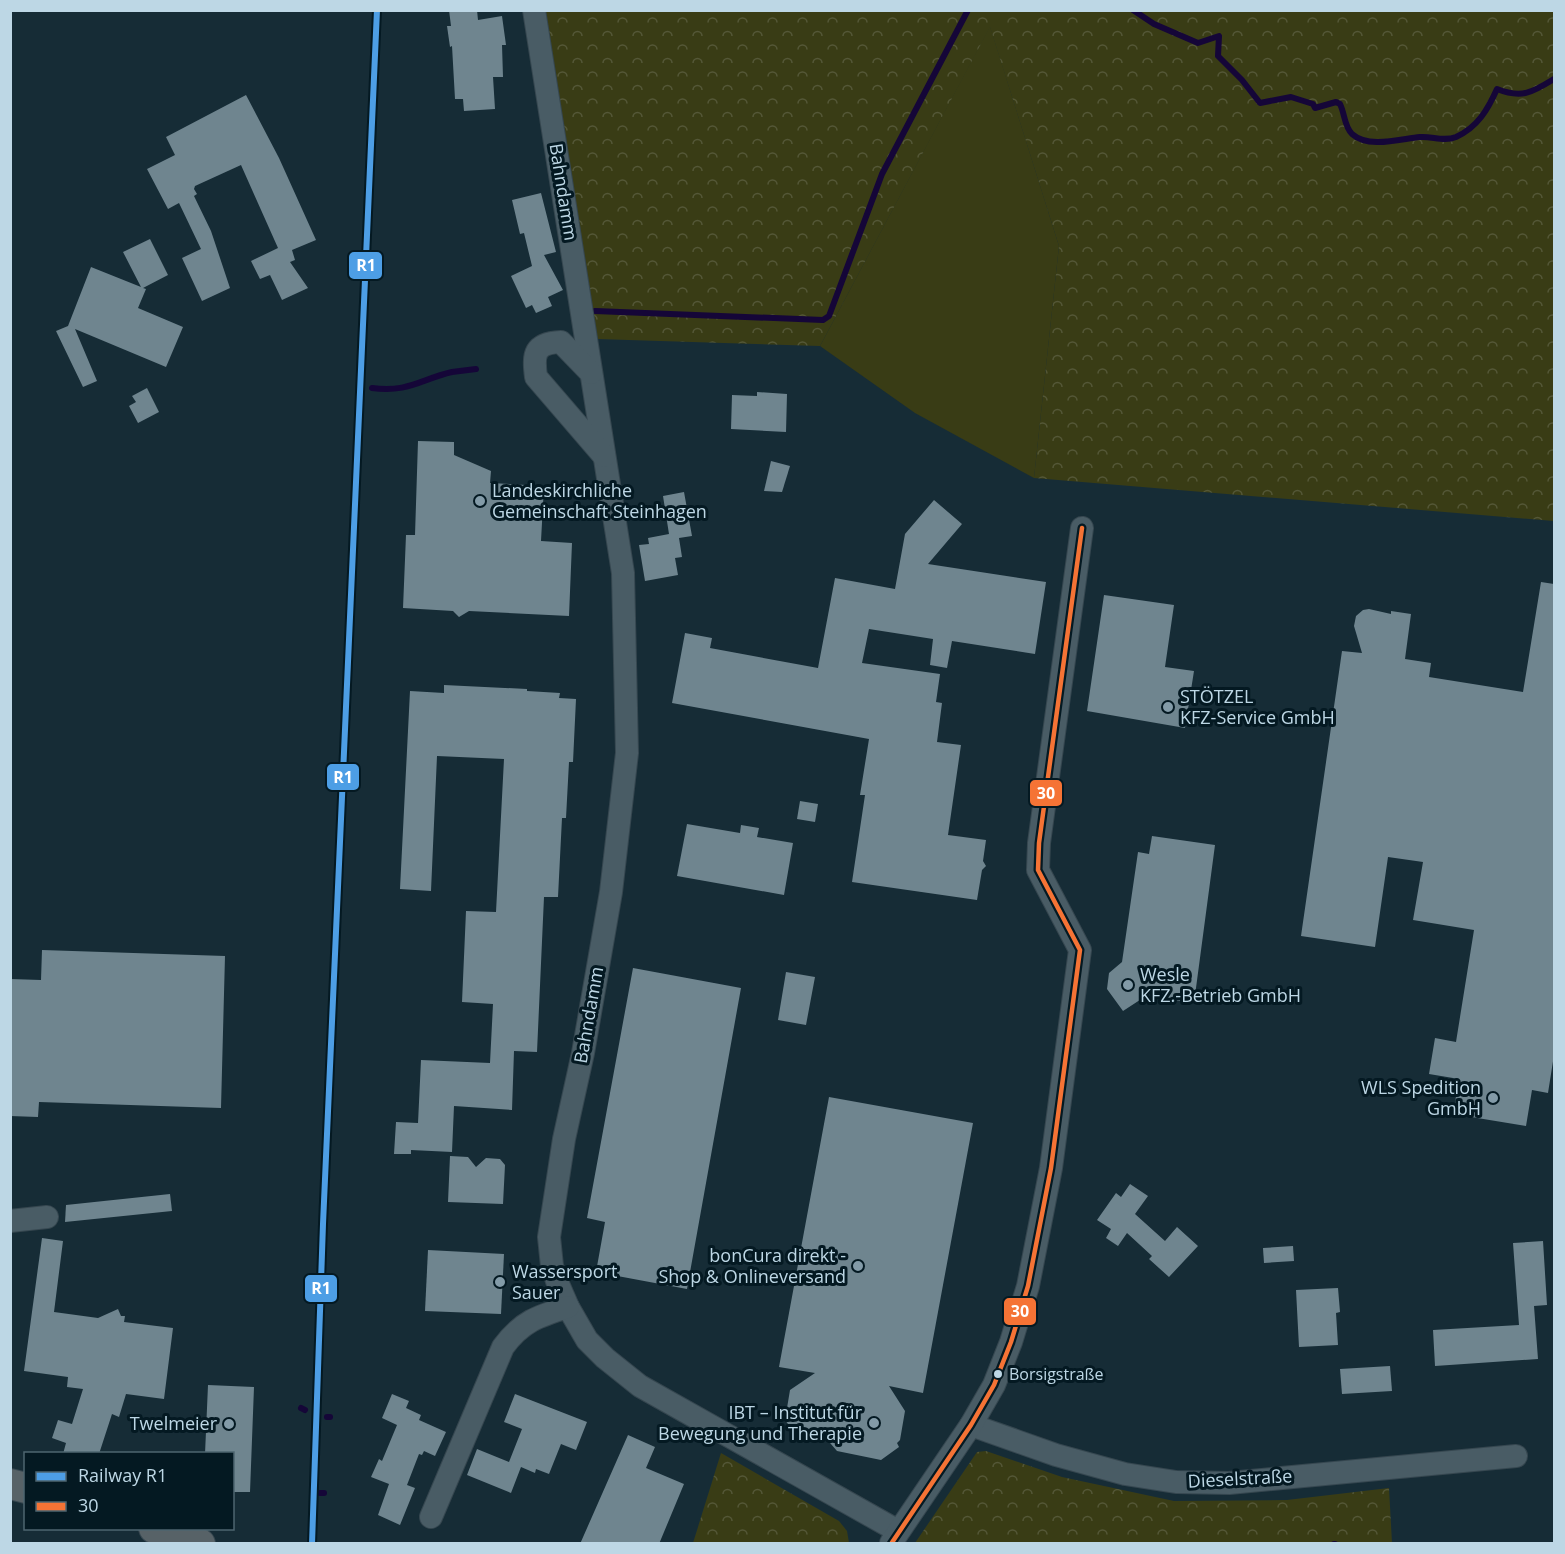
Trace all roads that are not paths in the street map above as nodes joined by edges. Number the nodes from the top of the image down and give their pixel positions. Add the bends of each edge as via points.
1 (534, 10) edge
2 (591, 373) junction
3 (604, 458) junction
4 (1082, 528) dead end
5 (46, 1217) dead end
6 (10, 1221) edge
7 (568, 1307) junction
8 (971, 1425) junction
9 (1516, 1456) dead end
10 (431, 1517) dead end
11 (160, 1530) edge
12 (895, 1538) edge
13 (200, 1544) edge

1 - 2 street, Bahndamm
2 - 3 street, Bahndamm
2 - 3 street via 561,342 547,342 537,350 536,377
3 - 7 street, Bahndamm via 623,573 627,753 611,892 549,1237 552,1266
4 - 8 street via 1038,870 1080,950 1051,1168 1028,1286 994,1385
5 - 6 street
7 - 10 street via 526,1323 503,1347
7 - 12 street, Bahndamm via 587,1340 640,1386
8 - 9 street, Dieselstraße via 1056,1455 1125,1474 1176,1482 1229,1483
8 - 12 street
11 - 13 main road

